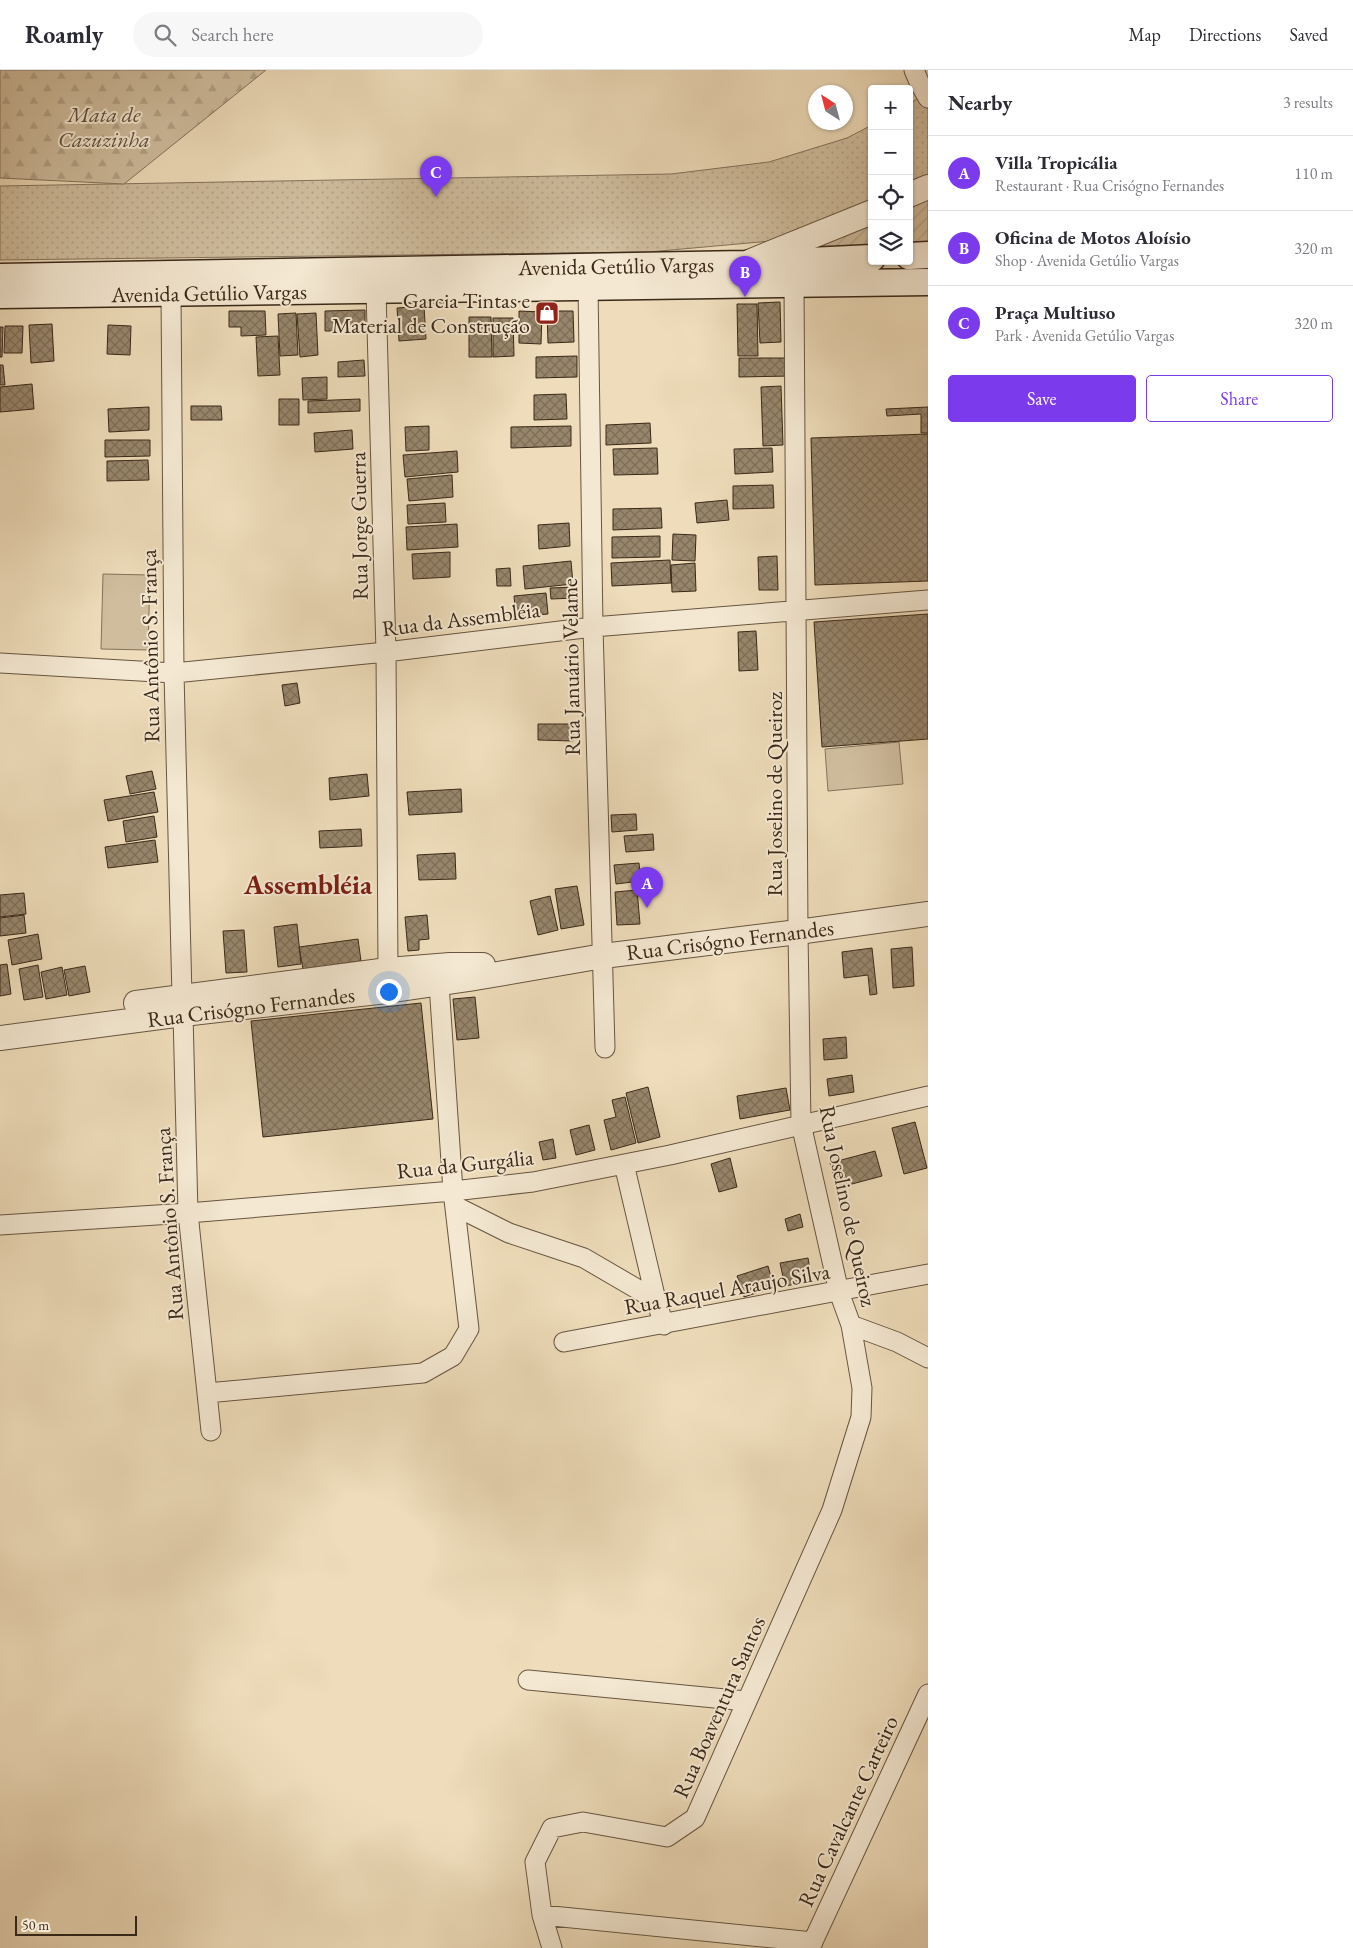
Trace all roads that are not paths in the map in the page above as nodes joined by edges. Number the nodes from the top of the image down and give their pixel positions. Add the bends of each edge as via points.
1 (914, 70) edge
2 (928, 98) edge
3 (928, 187) edge
4 (913, 193) edge
5 (868, 214) edge
6 (928, 255) edge
7 (913, 256) edge
8 (868, 258) edge
9 (745, 264) junction
10 (0, 277) edge
11 (928, 282) edge
12 (794, 283) junction
13 (588, 286) junction
14 (376, 291) junction
15 (171, 294) junction
16 (0, 295) edge
17 (928, 600) edge
18 (796, 611) junction
19 (593, 627) junction
20 (386, 652) junction
21 (0, 663) edge
22 (174, 673) junction
23 (928, 914) edge
24 (798, 932) junction
25 (603, 956) junction
26 (532, 968) junction
27 (388, 970) junction
28 (439, 984) junction
29 (182, 1005) junction
30 (0, 1023) edge
31 (0, 1038) edge
32 (605, 1048) dead end
33 (928, 1096) edge
34 (801, 1124) junction
35 (624, 1164) junction
36 (454, 1199) junction
37 (188, 1213) junction
38 (0, 1225) edge
39 (928, 1274) edge
40 (839, 1292) junction
41 (656, 1300) junction
42 (664, 1325) junction
43 (851, 1325) junction
44 (564, 1342) dead end
45 (928, 1358) edge
46 (207, 1393) junction
47 (861, 1417) joint
48 (211, 1431) dead end
49 (528, 1680) dead end
50 (928, 1694) edge
51 (746, 1701) junction
52 (542, 1915) junction
53 (812, 1945) edge
54 (552, 1948) edge

1 - 2 street
3 - 4 street
5 - 9 street
6 - 7 main road
8 - 9 main road, Avenida Getúlio Vargas
9 - 10 main road, Avenida Getúlio Vargas
11 - 12 main road, Avenida Getúlio Vargas
12 - 13 main road, Avenida Getúlio Vargas
12 - 18 street, Rua Joselino de Queiroz
13 - 14 main road, Avenida Getúlio Vargas
13 - 19 street, Rua Januário Velame
14 - 15 main road, Avenida Getúlio Vargas
14 - 20 street, Rua Jorge Guerra
15 - 16 main road, Avenida Getúlio Vargas
15 - 22 street, Rua Antônio S. França
17 - 18 street, Rua da Assembléia
18 - 19 street, Rua da Assembléia
18 - 24 street, Rua Joselino de Queiroz
19 - 20 street, Rua da Assembléia
19 - 25 street, Rua Januário Velame
20 - 22 street, Rua da Assembléia
20 - 27 street, Rua Jorge Guerra
21 - 22 street, Rua da Assembléia
22 - 29 street, Rua Antônio S. França
23 - 24 street, Rua Crisógno Fernandes
24 - 25 street, Rua Crisógno Fernandes
24 - 34 street, Rua Joselino de Queiroz
25 - 26 street, Rua Crisógno Fernandes
25 - 32 street, Rua Januário Velame
26 - 27 street, Rua Crisógno Fernandes via 476,964
26 - 28 street, Rua Crisógno Fernandes
27 - 29 street, Rua Crisógno Fernandes
28 - 29 street, Rua Crisógno Fernandes
28 - 36 street
29 - 30 street, Rua Crisógno Fernandes
29 - 31 street, Rua Crisógno Fernandes
29 - 37 street, Rua Antônio S. França
33 - 34 street, Rua da Gurgália
34 - 35 street, Rua da Gurgália
34 - 40 street, Rua Joselino de Queiroz
35 - 36 street, Rua da Gurgália
35 - 41 street
36 - 37 street, Rua da Gurgália
36 - 41 street via 509,1233 584,1258
36 - 46 street via 469,1329 453,1356 423,1372
37 - 38 street, Rua da Gurgália
37 - 46 street, Rua Antônio S. França
39 - 40 street, Rua Raquel Araujo Silva
40 - 42 street, Rua Raquel Araujo Silva
40 - 43 street, Rua Joselino de Queiroz
41 - 42 street
42 - 44 street, Rua Raquel Araujo Silva
43 - 45 street
43 - 47 street, Rua Joselino de Queiroz via 862,1388
46 - 48 street, Rua Antônio S. França
47 - 51 street, Rua Boaventura Santos via 832,1510
49 - 51 street
50 - 53 street, Rua Cavalcante Carteiro
51 - 52 street, Rua Boaventura Santos via 695,1818 667,1836 583,1822 552,1828 535,1862
52 - 53 street
52 - 54 street

